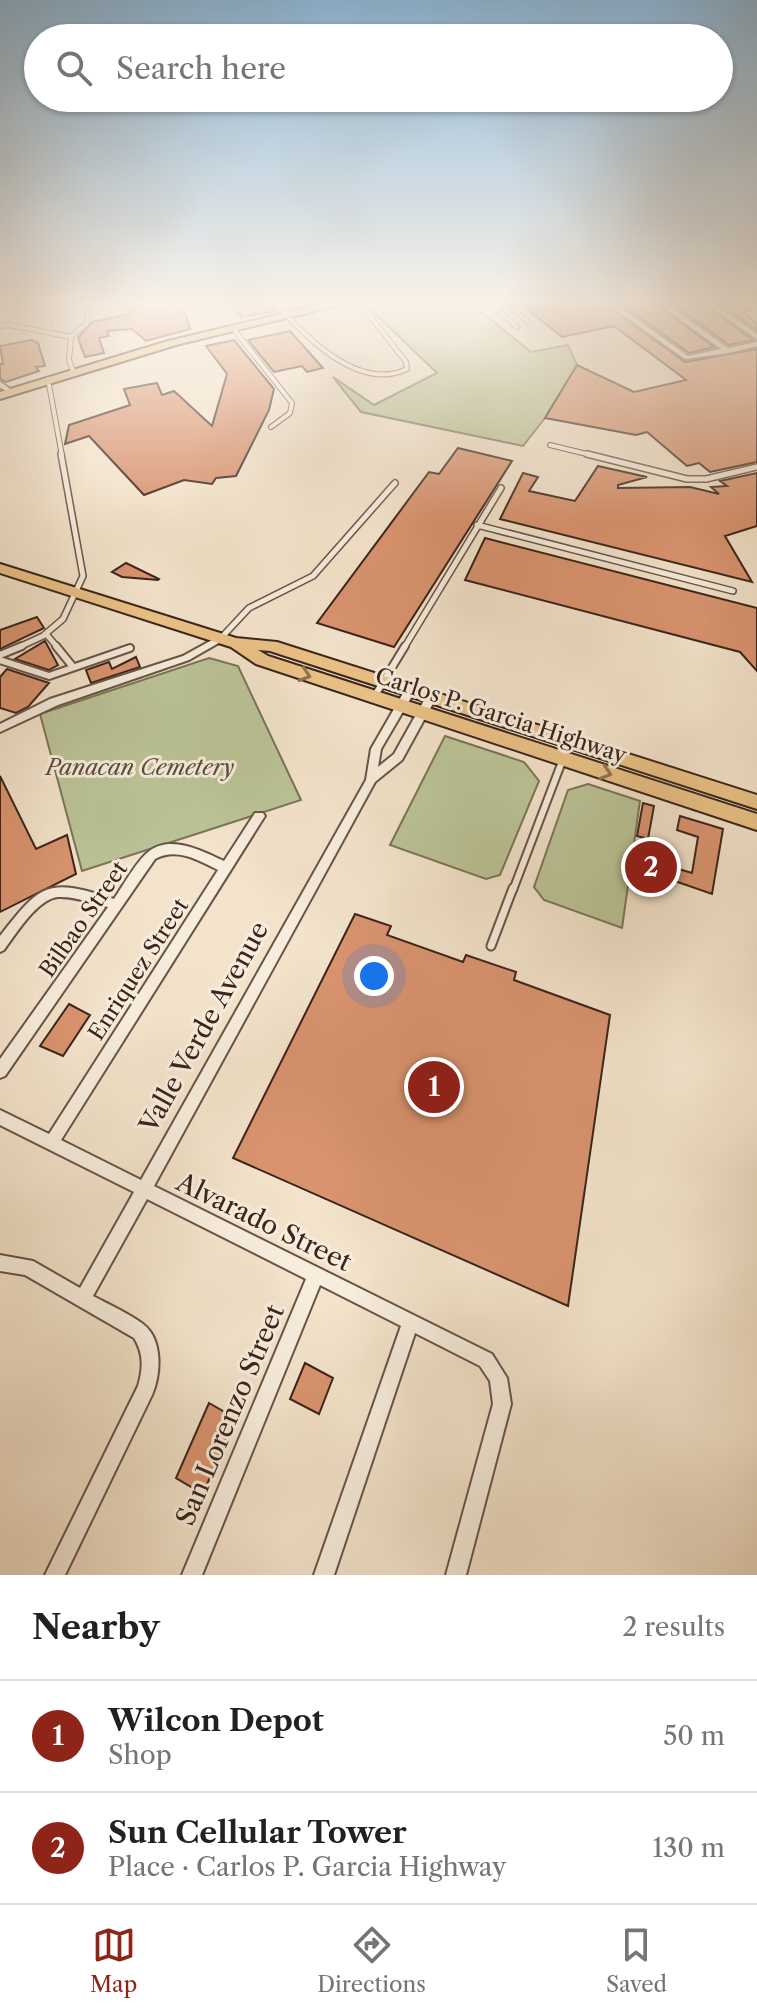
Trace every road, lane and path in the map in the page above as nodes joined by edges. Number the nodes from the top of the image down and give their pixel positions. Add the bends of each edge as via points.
1 (59, 376) edge
2 (273, 376) edge
3 (48, 379) junction
4 (0, 384) edge
5 (6, 394) edge
6 (271, 427) dead end
7 (550, 445) dead end
8 (757, 467) edge
9 (395, 483) dead end
10 (501, 488) dead end
11 (477, 525) junction
12 (3, 571) edge
13 (733, 591) dead end
14 (78, 593) junction
15 (47, 635) junction
16 (228, 640) junction
17 (130, 648) dead end
18 (0, 658) edge
19 (73, 667) junction
20 (378, 690) junction
21 (406, 698) junction
22 (426, 705) junction
23 (0, 728) edge
24 (383, 737) junction
25 (405, 744) junction
26 (563, 759) junction
27 (371, 780) junction
28 (757, 802) edge
29 (259, 816) dead end
30 (757, 822) edge
31 (226, 868) junction
32 (117, 905) junction
33 (0, 946) edge
34 (491, 946) dead end
35 (0, 1071) edge
36 (0, 1117) edge
37 (51, 1143) junction
38 (144, 1189) junction
39 (0, 1263) edge
40 (316, 1275) junction
41 (83, 1299) junction
42 (411, 1322) junction
43 (55, 1575) edge
44 (192, 1575) edge
45 (324, 1575) edge
46 (456, 1575) edge

1 - 3 main road
2 - 6 lane via 293,408
3 - 5 main road
3 - 14 lane via 82,564
4 - 5 street
7 - 8 lane via 687,479
9 - 16 lane via 313,576 249,608
10 - 11 lane
11 - 13 lane
11 - 20 lane
12 - 14 main road, Carlos P. Garcia Highway
14 - 15 lane
14 - 16 main road, Carlos P. Garcia Highway
15 - 18 lane
15 - 19 lane
16 - 20 main road, Carlos P. Garcia Highway via 262,660
16 - 23 street via 54,702
17 - 19 lane
18 - 19 lane via 49,676
20 - 21 main road, Carlos P. Garcia Highway
21 - 22 main road, Carlos P. Garcia Highway
21 - 24 street, Valle Verde Avenue
22 - 25 street, Valle Verde Avenue
22 - 26 main road, Carlos P. Garcia Highway
22 - 28 main road, Carlos P. Garcia Highway
24 - 25 street
24 - 27 street, Valle Verde Avenue
25 - 27 street, Valle Verde Avenue
26 -> 30 main road, Carlos P. Garcia Highway
26 - 34 lane
27 - 38 street, Valle Verde Avenue
29 - 31 street, Enriquez Street
31 - 32 street, Bilbao Street via 178,848 165,848 151,856
31 - 37 street, Enriquez Street
32 - 33 street via 58,890 31,905
32 - 35 street, Bilbao Street
36 - 37 street, Alvarado Street
37 - 38 street, Alvarado Street
38 - 40 street, Alvarado Street
38 - 41 street, Valle Verde Avenue
39 - 41 street via 27,1267
40 - 42 street, Alvarado Street
40 - 44 street, San Lorenzo Street
41 - 43 street via 140,1332 152,1364 146,1389
42 - 45 street
42 - 46 street, Alvarado Street via 486,1360 498,1378 502,1404

